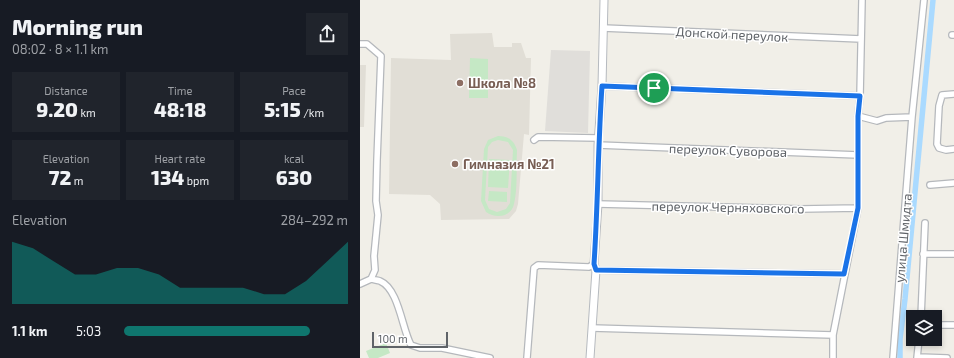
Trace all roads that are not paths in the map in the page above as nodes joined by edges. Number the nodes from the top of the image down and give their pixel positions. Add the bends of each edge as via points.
1 (604, 0) edge
2 (862, 0) edge
3 (924, 0) edge
4 (603, 28) junction
5 (861, 40) junction
6 (360, 44) edge
7 (602, 86) junction
8 (954, 94) edge
9 (860, 96) junction
10 (858, 116) junction
11 (912, 117) junction
12 (534, 140) dead end
13 (598, 142) junction
14 (954, 150) edge
15 (858, 155) junction
16 (954, 184) edge
17 (930, 185) dead end
18 (598, 204) junction
19 (858, 208) junction
20 (925, 223) dead end
21 (923, 254) junction
22 (954, 254) edge
23 (595, 267) junction
24 (844, 274) junction
25 (371, 279) junction
26 (360, 284) edge
27 (921, 310) edge
28 (942, 325) edge
29 (954, 325) edge
30 (592, 328) junction
31 (833, 335) junction
32 (918, 346) edge
33 (490, 358) edge
34 (527, 358) edge
35 (590, 358) edge
36 (833, 358) edge
37 (893, 358) edge
38 (917, 358) edge
39 (947, 358) edge

1 - 4 street
2 - 5 street
3 - 11 street, улица Шмидта
4 - 5 street, Донской переулок
4 - 7 street
5 - 9 street
6 - 25 street via 367,44 381,56 378,215 375,270
7 - 9 street
7 - 13 street
8 - 14 street via 942,95 937,144 939,148
9 - 10 street
10 - 11 street via 877,121
10 - 15 street
11 - 37 street, улица Шмидта
12 - 13 street, переулок Суворова via 538,137
13 - 15 street, переулок Суворова
13 - 18 street
15 - 19 street
16 - 17 street
18 - 19 street, переулок Черняховского
18 - 23 street
19 - 24 street
20 - 21 street
21 - 22 street
21 - 27 street
23 - 24 street
23 - 30 street
23 - 34 street via 538,265 534,268
24 - 31 street
25 - 26 street
25 - 33 street via 381,281 389,288 411,345 420,348 442,348
28 - 29 street
30 - 31 street
30 - 35 street
31 - 36 street
32 - 38 street
38 - 39 street

